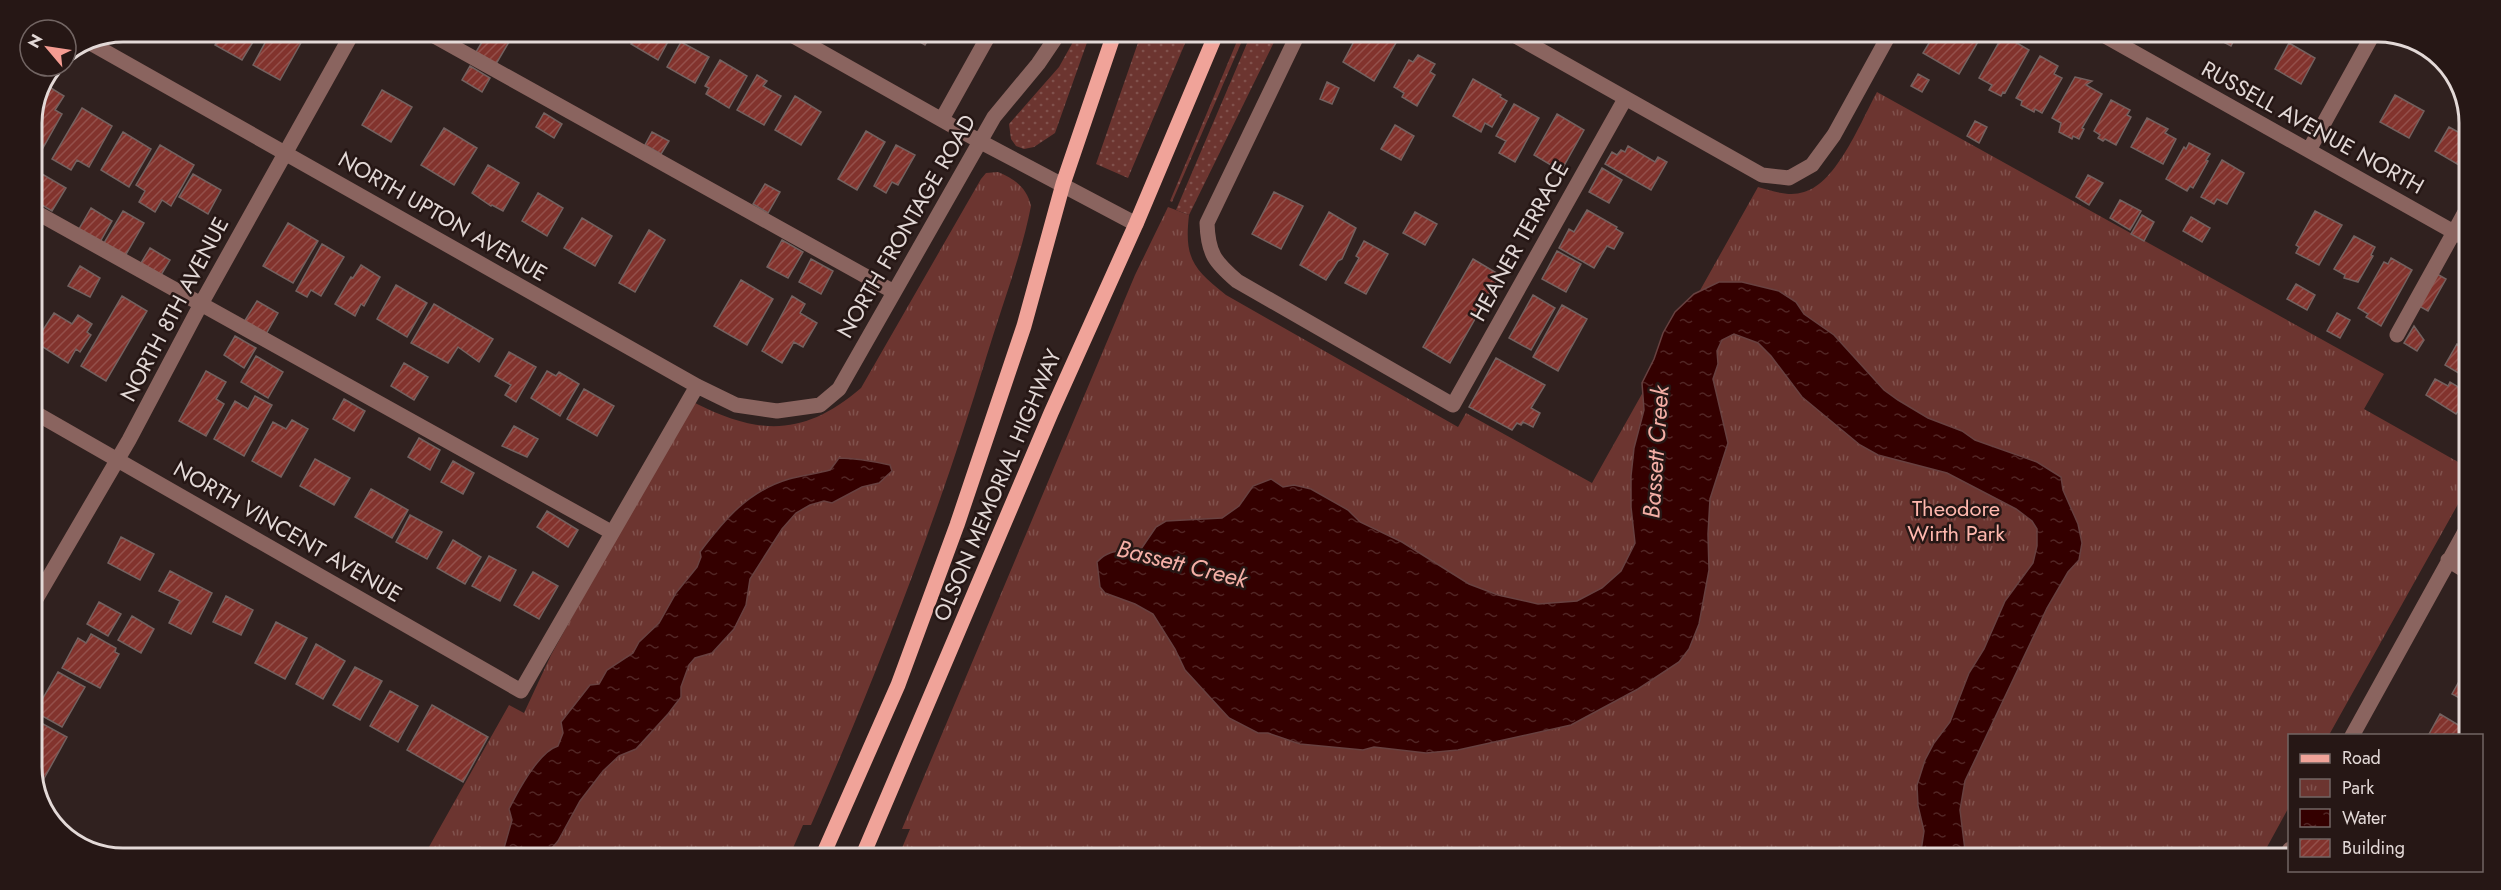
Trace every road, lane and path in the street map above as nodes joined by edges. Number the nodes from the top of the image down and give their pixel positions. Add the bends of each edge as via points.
1 (347, 42) edge
2 (445, 42) edge
3 (804, 42) edge
4 (985, 42) edge
5 (1053, 42) edge
6 (1111, 42) edge
7 (1213, 42) edge
8 (1294, 42) edge
9 (1528, 42) edge
10 (1885, 42) edge
11 (2116, 42) edge
12 (2369, 42) edge
13 (97, 47) edge
14 (1625, 99) junction
15 (942, 119) junction
16 (981, 142) junction
17 (2308, 150) junction
18 (285, 152) junction
19 (1063, 184) junction
20 (42, 216) edge
21 (2459, 223) edge
22 (1136, 224) junction
23 (2454, 232) junction
24 (2459, 235) edge
25 (894, 292) junction
26 (201, 304) junction
27 (2397, 335) dead end
28 (697, 386) junction
29 (777, 411) joint
30 (42, 417) edge
31 (118, 459) junction
32 (611, 532) junction
33 (2459, 541) edge
34 (2448, 560) junction
35 (2459, 567) edge
36 (42, 589) edge
37 (2353, 734) edge
38 (826, 848) edge
39 (866, 848) edge

1 - 18 street, NORTH 8TH AVENUE
2 - 25 street
3 - 15 street
4 - 15 street
5 - 16 street, NORTH FRONTAGE ROAD via 993,117
6 - 19 main road, OLSON MEMORIAL HIGHWAY
7 - 22 main road, OLSON MEMORIAL HIGHWAY
8 - 14 street, HEANER TERRACE via 1207,224 1208,244 1217,264 1237,281 1453,405
9 - 14 street
10 - 14 street via 1828,143 1812,165 1788,178 1762,175
11 - 17 street, RUSSELL AVENUE NORTH
12 - 17 street
13 - 18 street, NORTH UPTON AVENUE
15 - 16 street
16 - 19 street
16 - 25 street, NORTH FRONTAGE ROAD
17 - 23 street, RUSSELL AVENUE NORTH
18 - 26 street, NORTH 8TH AVENUE
18 - 28 street, NORTH UPTON AVENUE
19 - 22 street
19 - 38 main road, OLSON MEMORIAL HIGHWAY via 1024,326 957,525 898,685
20 - 26 street
21 - 23 street
22 - 39 main road, OLSON MEMORIAL HIGHWAY via 1051,413
23 - 24 street, RUSSELL AVENUE NORTH
23 - 27 street
25 - 29 street, NORTH FRONTAGE ROAD via 839,389 820,405
26 - 31 street, NORTH 8TH AVENUE
26 - 32 street
28 - 29 street, NORTH UPTON AVENUE via 736,405
28 - 32 street
30 - 31 street, NORTH VINCENT AVENUE
31 - 32 street, NORTH VINCENT AVENUE via 521,691
31 - 36 street, NORTH 8TH AVENUE
33 - 34 street
34 - 35 street
34 - 37 street

